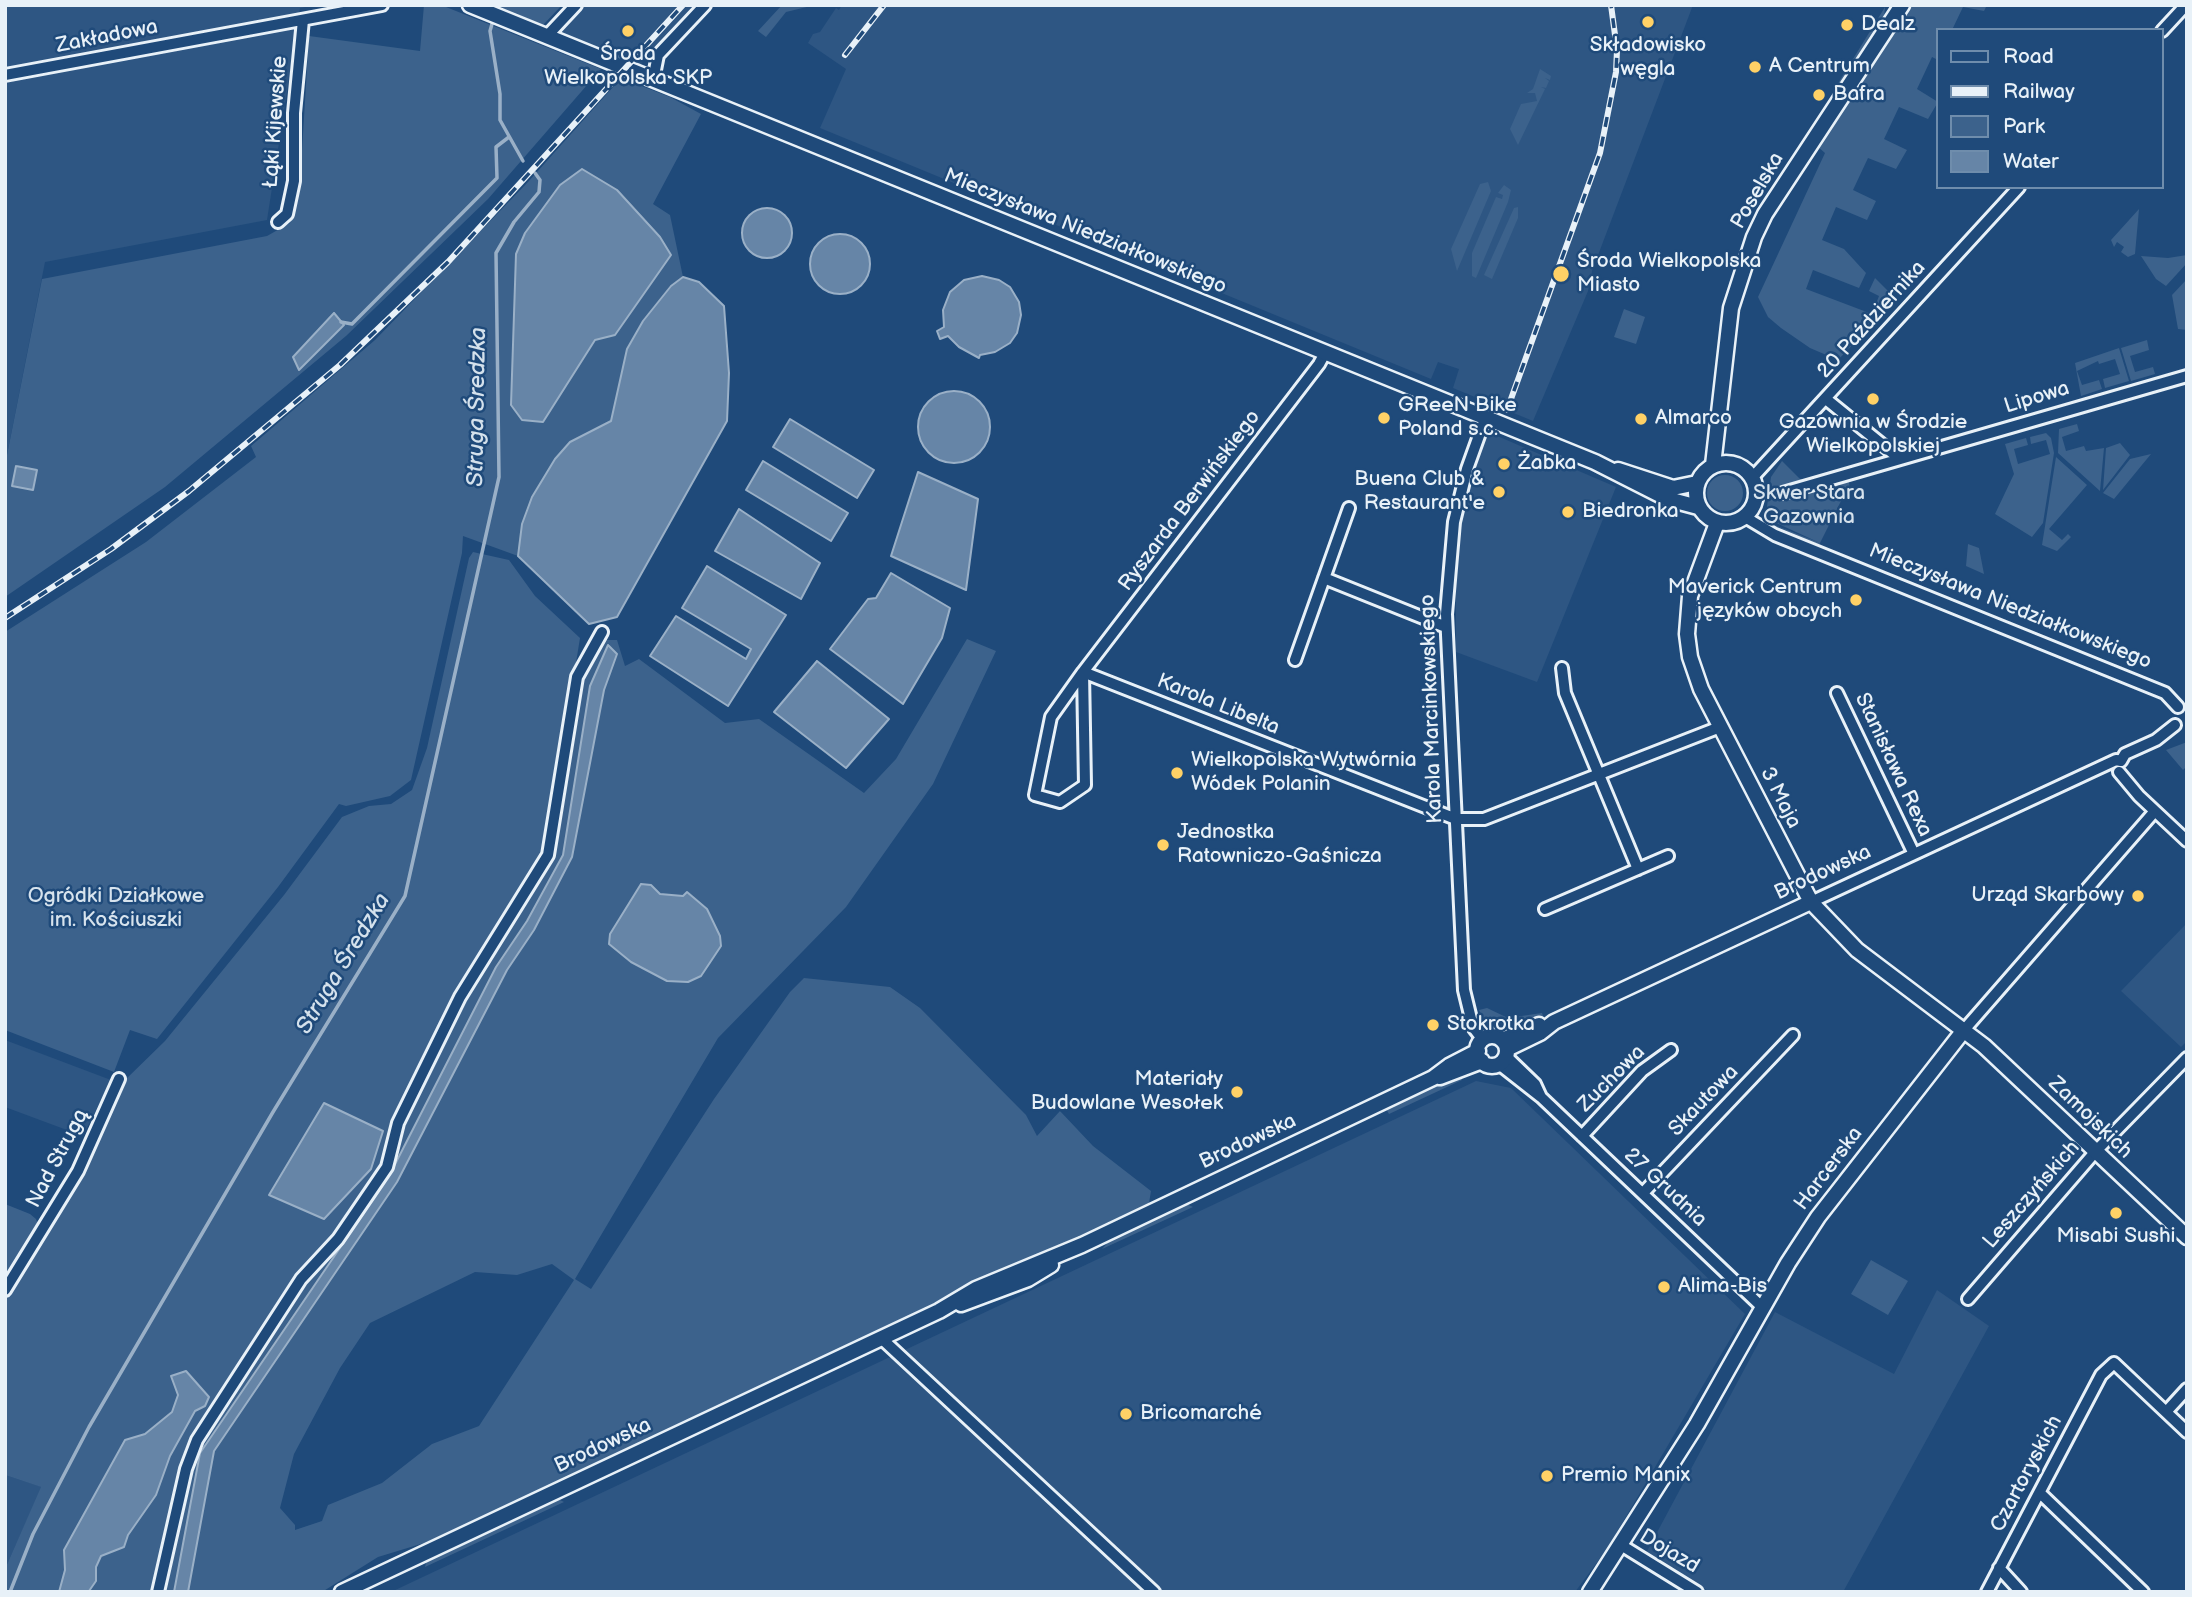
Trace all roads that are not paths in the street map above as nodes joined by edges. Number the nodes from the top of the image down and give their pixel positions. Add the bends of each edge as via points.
1 (382, 5) edge
2 (576, 5) edge
3 (705, 5) edge
4 (1902, 5) edge
5 (2186, 5) edge
6 (475, 7) edge
7 (303, 20) junction
8 (2164, 29) edge
9 (540, 34) junction
10 (5, 75) edge
11 (653, 80) junction
12 (2017, 189) edge
13 (278, 222) dead end
14 (1325, 353) junction
15 (2187, 376) edge
16 (1826, 399) junction
17 (1485, 419) junction
18 (1900, 459) junction
19 (1713, 466) junction
20 (1606, 467) junction
21 (1752, 478) junction
22 (1697, 483) junction
23 (1783, 493) dead end
24 (1698, 507) junction
25 (1349, 508) dead end
26 (1745, 517) junction
27 (1717, 523) junction
28 (1324, 578) junction
29 (1446, 627) junction
30 (602, 632) dead end
31 (1295, 660) dead end
32 (1562, 668) dead end
33 (1083, 672) junction
34 (1837, 693) dead end
35 (2182, 707) edge
36 (2175, 725) junction
37 (1720, 727) junction
38 (2187, 729) edge
39 (2117, 765) junction
40 (1598, 774) junction
41 (2155, 811) junction
42 (1455, 819) junction
43 (2187, 841) edge
44 (1914, 854) junction
45 (1668, 856) dead end
46 (1638, 869) junction
47 (1811, 902) junction
48 (1545, 909) dead end
49 (1964, 1030) junction
50 (1793, 1035) dead end
51 (1671, 1050) dead end
52 (1481, 1051) junction
53 (1503, 1052) junction
54 (2187, 1058) edge
55 (119, 1079) dead end
56 (1582, 1136) junction
57 (2096, 1151) junction
58 (1643, 1193) junction
59 (2187, 1237) edge
60 (5, 1290) edge
61 (1968, 1299) dead end
62 (1763, 1308) junction
63 (881, 1338) junction
64 (2187, 1389) edge
65 (2165, 1412) junction
66 (2187, 1432) edge
67 (2041, 1494) junction
68 (1621, 1545) junction
69 (1999, 1568) junction
70 (158, 1592) edge
71 (342, 1592) edge
72 (1154, 1592) edge
73 (1590, 1592) edge
74 (1698, 1592) edge
75 (1987, 1592) edge
76 (2021, 1592) edge
77 (2143, 1592) edge

1 - 7 street, Zakładowa
2 - 9 street
3 - 11 street via 658,55
4 - 19 street, Poselska via 1754,237 1731,308
5 - 8 street
6 - 9 street, Mieczysława Niedziałkowskiego
7 - 10 street, Zakładowa
7 - 13 street, Łąki Kijewskie via 294,113 294,181 287,214
9 - 11 street, Mieczysława Niedziałkowskiego
11 - 14 street, Mieczysława Niedziałkowskiego
12 - 16 street, 20 Października
14 - 17 street, Mieczysława Niedziałkowskiego
14 - 33 street, Ryszarda Berwińskiego
15 - 18 street, Lipowa
16 - 18 street
16 - 21 street, 20 Października
17 - 20 street, Mieczysława Niedziałkowskiego
17 - 29 street, Karola Marcinkowskiego via 1454,522
18 - 23 street, Lipowa
19 - 21 street via 1735,464
19 - 22 street
20 - 22 street, Mieczysława Niedziałkowskiego via 1673,488
20 - 24 street, Mieczysława Niedziałkowskiego via 1668,499
21 - 26 street via 1756,499
22 - 24 street
24 - 27 street
25 - 28 street
26 - 27 street via 1734,523
26 - 35 street, Mieczysława Niedziałkowskiego via 1775,535 2165,693
27 - 37 street, 3 Maja via 1690,596 1687,634 1695,672
28 - 29 street
28 - 31 street
29 - 42 street, Karola Marcinkowskiego
30 - 70 street via 577,677 548,856 460,997 398,1122 387,1167 338,1239 301,1279 197,1440
32 - 40 street via 1565,693
33 - 33 street, Ryszarda Berwińskiego via 1051,717 1035,795 1060,802 1085,785
33 - 42 street, Karola Libelta
34 - 44 street, Stanisława Rexa
35 - 36 street via 2174,712
36 - 38 street
36 - 39 street, Brodowska via 2125,754
37 - 40 street
37 - 47 street, 3 Maja
39 - 41 street
39 - 44 street, Brodowska
40 - 42 street via 1484,819
40 - 46 street
41 - 43 street
41 - 49 street, Harcerska
42 - 52 street, Karola Marcinkowskiego via 1465,1002
44 - 47 street, Brodowska
45 - 46 street
46 - 48 street
47 - 49 street, 3 Maja via 1857,950
47 - 53 street, Brodowska via 1554,1022 1536,1025
49 - 57 street, Zamojskich
49 - 62 street, Harcerska via 1818,1217
50 - 58 street, Skautowa
51 - 56 street, Zuchowa via 1642,1071
52 - 53 street via 1494,1066
52 - 53 street via 1496,1037
52 - 63 street, Brodowska via 1433,1078
53 - 56 street, 27 Grudnia
54 - 57 street, Leszczyńskich
55 - 60 street, Nad Strugą via 78,1171
56 - 58 street, 27 Grudnia
57 - 59 street, Zamojskich
57 - 61 street, Leszczyńskich
58 - 62 street, 27 Grudnia
62 - 68 street, Harcerska
63 - 71 street, Brodowska
63 - 72 street
64 - 65 street
65 - 66 street
65 - 67 street, Czartoryskich via 2113,1363 2101,1375
67 - 69 street, Czartoryskich via 2030,1505
67 - 77 street
68 - 73 street, Harcerska
68 - 74 street, Dojazd
69 - 75 street, Czartoryskich
69 - 76 street

